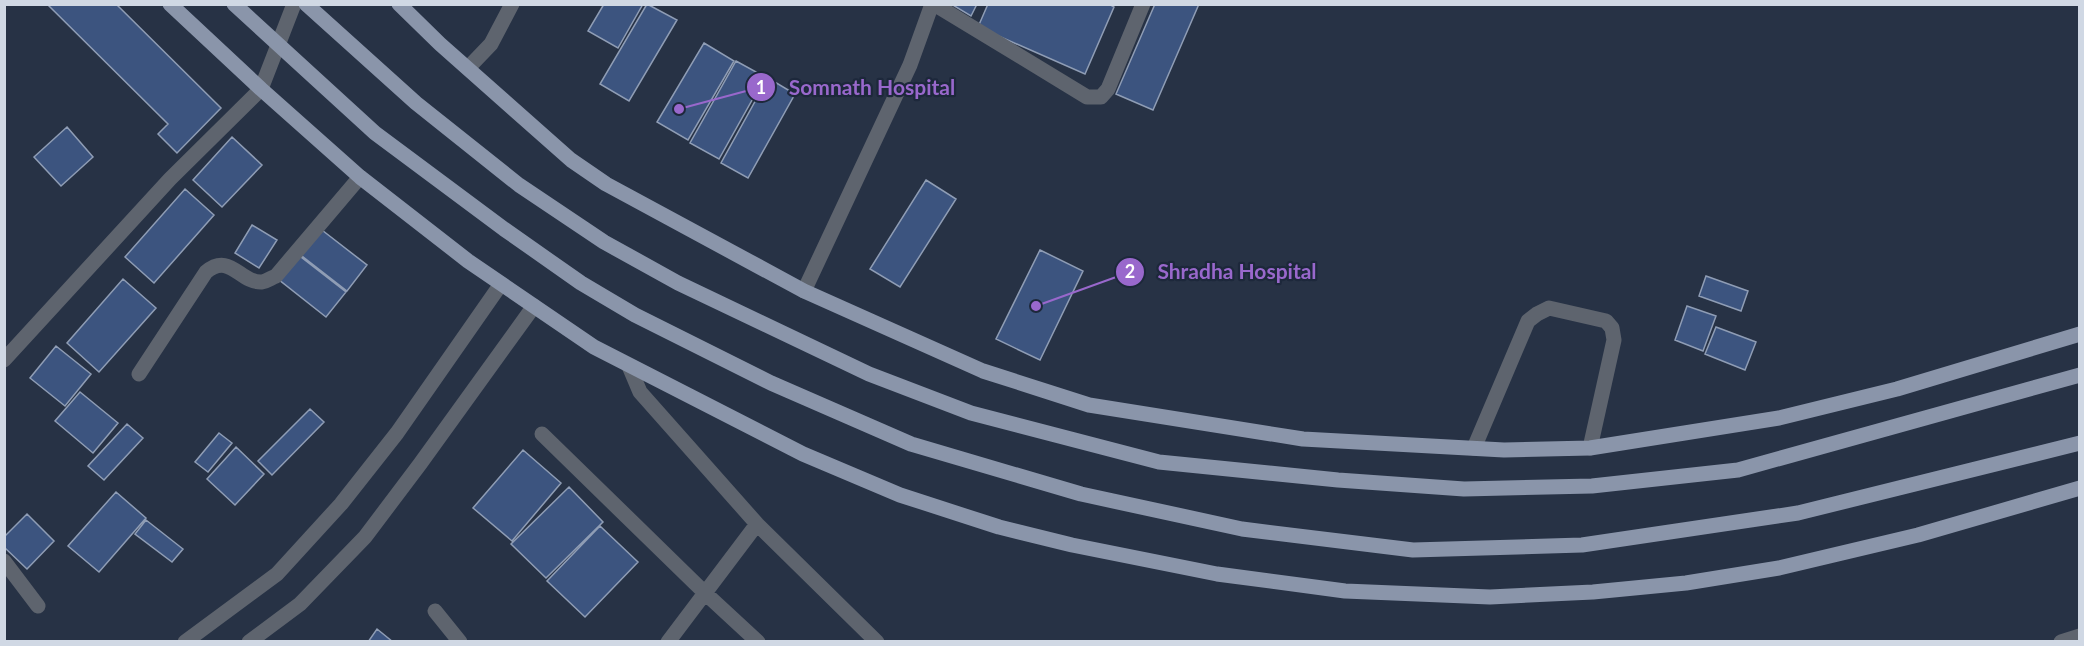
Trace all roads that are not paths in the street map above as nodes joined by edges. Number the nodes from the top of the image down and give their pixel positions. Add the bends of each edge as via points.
1 (170, 4) edge
2 (234, 4) edge
3 (294, 4) edge
4 (306, 4) edge
5 (399, 4) edge
6 (512, 4) edge
7 (933, 4) edge
8 (1143, 4) edge
9 (278, 45) junction
10 (468, 68) junction
11 (261, 89) junction
12 (360, 177) junction
13 (501, 284) junction
14 (804, 291) junction
15 (534, 306) junction
16 (2079, 334) edge
17 (4, 360) edge
18 (629, 366) junction
19 (140, 374) dead end
20 (2079, 375) edge
21 (542, 434) dead end
22 (2079, 443) edge
23 (1474, 448) junction
24 (1590, 448) junction
25 (2079, 488) edge
26 (757, 524) junction
27 (4, 561) edge
28 (705, 593) junction
29 (38, 606) dead end
30 (435, 611) dead end
31 (2079, 636) edge
32 (185, 642) edge
33 (249, 642) edge
34 (460, 642) edge
35 (668, 642) edge
36 (758, 642) edge
37 (877, 642) edge
38 (2061, 642) edge

1 - 11 main road
2 - 9 main road
3 - 9 street
4 - 20 main road via 416,103 519,185 604,242 678,283 869,374 971,413 1160,462 1464,489 1592,486 1738,470
5 - 10 main road
6 - 10 street via 491,44
7 - 8 street via 1087,97 1101,97 1108,89
7 - 14 street via 910,65
9 - 11 street
9 - 22 main road via 375,133 581,283 635,315 771,382 911,444 1081,494 1242,529 1413,550 1582,544 1798,513
10 - 14 main road via 571,160 606,184
11 - 12 main road
11 - 17 street via 170,179
12 - 13 main road
12 - 19 street via 276,276 256,281 226,266 213,266 206,272
13 - 15 main road
13 - 32 street via 397,433 341,504 277,574
14 - 23 main road via 983,371 1089,405 1303,439
15 - 18 main road
15 - 33 street via 365,537 300,604
16 - 24 main road via 1897,389 1779,418
18 - 25 main road via 803,454 900,495 999,527 1217,574 1345,591 1490,597 1686,583 1779,568 1907,538
18 - 26 street via 640,392
21 - 28 street
23 - 24 main road
23 - 24 street via 1528,321 1548,308 1606,321 1612,328 1614,340
26 - 28 street
26 - 37 street
27 - 29 street
28 - 35 street
28 - 36 street
30 - 34 street
31 - 38 street

